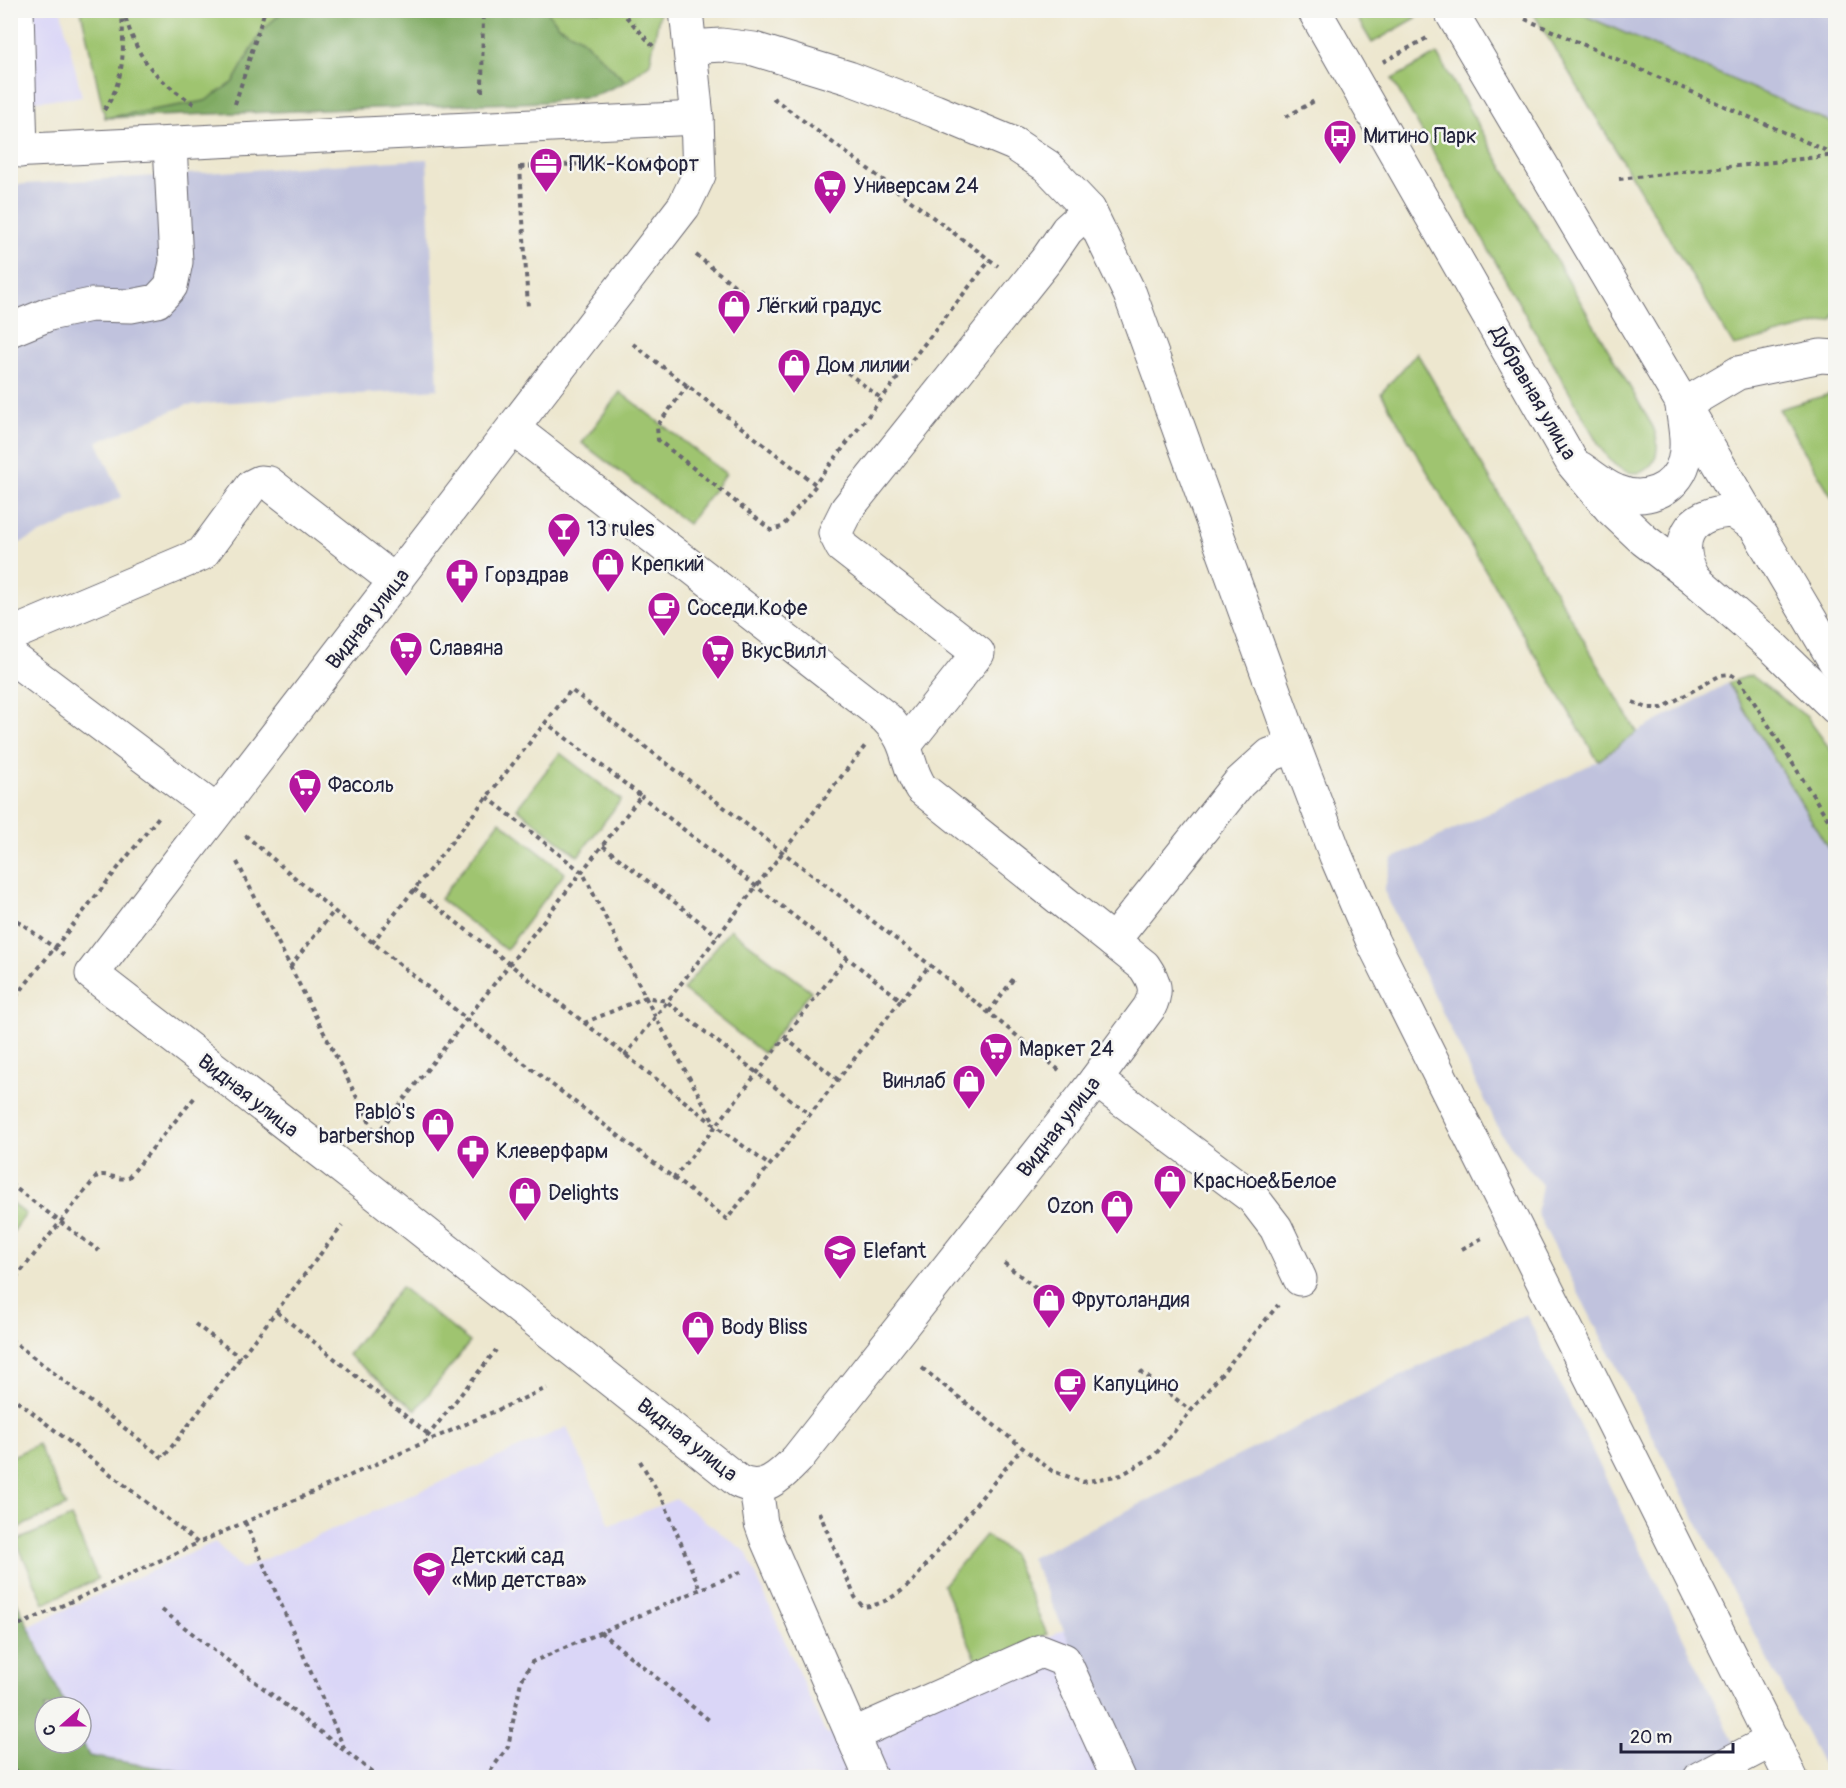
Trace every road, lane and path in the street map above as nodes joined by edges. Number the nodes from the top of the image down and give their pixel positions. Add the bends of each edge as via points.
1 (17, 10) edge
2 (122, 10) edge
3 (265, 10) edge
4 (483, 10) edge
5 (686, 10) edge
6 (1314, 10) edge
7 (1450, 10) edge
8 (1525, 19) dead end
9 (1427, 38) dead end
10 (690, 47) junction
11 (1383, 63) dead end
12 (482, 96) dead end
13 (773, 98) dead end
14 (1316, 100) dead end
15 (198, 106) dead end
16 (233, 109) dead end
17 (99, 117) dead end
18 (697, 117) junction
19 (1286, 117) dead end
20 (170, 144) junction
21 (16, 151) edge
22 (1836, 155) edge
23 (520, 159) dead end
24 (673, 165) dead end
25 (520, 168) junction
26 (1619, 179) dead end
27 (1089, 210) junction
28 (696, 255) dead end
29 (990, 260) junction
30 (1024, 286) junction
31 (744, 293) dead end
32 (528, 308) dead end
33 (10, 330) edge
34 (633, 344) dead end
35 (1836, 357) edge
36 (840, 367) dead end
37 (688, 385) junction
38 (881, 398) junction
39 (1682, 406) junction
40 (915, 424) junction
41 (514, 429) junction
42 (1574, 464) junction
43 (815, 484) junction
44 (1754, 525) junction
45 (1695, 579) junction
46 (396, 582) junction
47 (10, 635) edge
48 (10, 656) edge
49 (1836, 663) edge
50 (1633, 702) dead end
51 (1836, 708) edge
52 (886, 718) junction
53 (545, 722) junction
54 (906, 744) junction
55 (1294, 746) junction
56 (183, 785) junction
57 (641, 796) junction
58 (487, 797) junction
59 (216, 811) junction
60 (1834, 825) edge
61 (1836, 832) edge
62 (603, 846) junction
63 (785, 852) junction
64 (237, 862) dead end
65 (583, 873) junction
66 (757, 887) junction
67 (414, 889) junction
68 (334, 911) junction
69 (10, 915) edge
70 (718, 936) junction
71 (1113, 941) junction
72 (372, 943) junction
73 (54, 948) junction
74 (847, 957) junction
75 (512, 965) junction
76 (930, 965) junction
77 (290, 967) junction
78 (92, 974) junction
79 (1014, 978) dead end
80 (646, 997) junction
81 (666, 1000) junction
82 (901, 1000) junction
83 (10, 1004) edge
84 (989, 1012) junction
85 (655, 1016) junction
86 (468, 1020) junction
87 (584, 1023) junction
88 (785, 1038) junction
89 (625, 1056) junction
90 (217, 1071) junction
91 (757, 1073) junction
92 (837, 1079) junction
93 (1091, 1087) junction
94 (810, 1114) junction
95 (716, 1126) junction
96 (769, 1165) junction
97 (674, 1179) junction
98 (10, 1184) edge
99 (60, 1222) junction
100 (342, 1226) dead end
101 (1491, 1234) dead end
102 (1462, 1249) dead end
103 (99, 1251) dead end
104 (1004, 1263) dead end
105 (1300, 1279) joint
106 (10, 1285) edge
107 (1047, 1297) dead end
108 (277, 1312) junction
109 (195, 1324) dead end
110 (10, 1339) edge
111 (496, 1350) dead end
112 (241, 1358) junction
113 (922, 1368) dead end
114 (1140, 1371) dead end
115 (547, 1388) dead end
116 (10, 1395) edge
117 (1190, 1410) junction
118 (429, 1435) junction
119 (423, 1442) junction
120 (1023, 1448) junction
121 (640, 1461) dead end
122 (756, 1487) junction
123 (819, 1512) dead end
124 (245, 1522) junction
125 (198, 1543) junction
126 (753, 1567) dead end
127 (700, 1589) junction
128 (162, 1610) dead end
129 (10, 1622) edge
130 (600, 1632) junction
131 (709, 1720) dead end
132 (852, 1735) junction
133 (1773, 1740) junction
134 (345, 1751) junction
135 (10, 1759) edge
136 (19, 1778) edge
137 (380, 1778) edge
138 (485, 1778) edge
139 (871, 1778) edge
140 (1118, 1778) edge
141 (1700, 1778) edge
142 (1791, 1778) edge

1 - 21 street
2 - 15 path via 133,45 150,68
2 - 17 path via 125,52 121,76
3 - 16 path
4 - 12 path
5 - 10 street, Видная улица
6 - 42 street, Дубравная улица
7 - 39 street
8 - 22 path
9 - 11 path
10 - 18 street, Видная улица
10 - 27 street via 721,45 754,50 849,78 935,111 1014,144 1047,166
13 - 29 path
14 - 19 path
18 - 20 street
18 - 41 street, Видная улица via 699,175 684,206
20 - 21 street
20 - 33 street via 176,262 171,286 157,301 131,306 91,305 49,314
22 - 26 path
23 - 25 path
24 - 25 path via 646,161
25 - 32 path
27 - 30 street via 1067,230
27 - 55 street via 1130,294
28 - 31 path
29 - 30 path
29 - 38 path
30 - 40 street
34 - 37 path
35 - 39 street via 1821,356 1738,373
36 - 38 path
37 - 43 path
37 - 43 path via 657,426 658,440 771,530 782,527
38 - 40 path
38 - 43 path
39 - 42 street via 1684,462 1673,482 1664,489 1638,496 1616,491
39 - 44 street
40 - 54 street via 841,518 836,533 842,547 978,653
41 - 46 street, Видная улица
41 - 52 street, Видная улица
42 - 45 street, Дубравная улица via 1610,508
44 - 45 street via 1732,511 1705,516 1694,524 1686,535 1684,548 1686,563
44 - 49 street
45 - 51 street, Дубравная улица
46 - 47 street via 269,483 260,482 252,486 202,554
46 - 59 street, Видная улица
48 - 56 street
50 - 60 path via 1647,708 1662,708 1721,675 1730,674 1740,680
52 - 54 street, Видная улица
52 - 63 path
53 - 57 path
53 - 58 path
53 - 63 path via 572,690
54 - 71 street, Видная улица via 910,766 921,788
55 - 71 street via 1270,755 1239,783
55 - 133 street via 1373,942
56 - 59 street
56 - 73 path
57 - 62 path
57 - 66 path
58 - 65 path
58 - 67 path
59 - 68 path
59 - 78 street, Видная улица
60 - 61 path
62 - 65 path
62 - 70 path
63 - 66 path
63 - 76 path
64 - 77 path
65 - 75 path
65 - 80 path
66 - 70 path
66 - 74 path
67 - 72 path
67 - 75 path
68 - 72 path
68 - 77 path
69 - 73 path
70 - 81 path
71 - 93 street, Видная улица via 1144,966 1154,980 1155,995
72 - 86 path
73 - 78 path
73 - 83 path
74 - 82 path
74 - 88 path
75 - 86 path
75 - 87 path
76 - 82 path
76 - 84 path
77 - 86 path via 376,1135
78 - 90 street, Видная улица
79 - 84 path
80 - 81 path
80 - 85 path
80 - 87 path
81 - 85 path
81 - 91 path
82 - 92 path
84 - 93 path
85 - 89 path
85 - 95 path
86 - 97 path
87 - 89 path
88 - 91 path
88 - 92 path
89 - 95 path
90 - 99 path via 129,1177 122,1180 104,1174 97,1176
90 - 122 street, Видная улица via 738,1481
91 - 94 path
91 - 95 path
92 - 94 path
93 - 105 street via 1253,1198 1276,1228
93 - 122 street, Видная улица via 797,1459 770,1483
94 - 96 path
95 - 96 path
95 - 97 path
96 - 97 path via 727,1219
98 - 99 path
99 - 103 path
99 - 106 path
100 - 108 path
101 - 102 path
104 - 107 path
105 - 117 path
108 - 112 path
108 - 118 path
109 - 112 path
110 - 112 path via 164,1458
111 - 118 path
113 - 120 path
114 - 117 path
115 - 119 path
116 - 125 path
117 - 120 path via 1154,1456 1121,1475 1083,1482 1052,1471
118 - 119 path
119 - 124 path
120 - 123 path via 913,1581 874,1606 863,1607 855,1597
121 - 127 path via 664,1502
122 - 132 street via 767,1540
124 - 125 path
124 - 134 path
125 - 129 path via 22,1624
126 - 127 path
127 - 130 path
128 - 134 path
130 - 131 path
130 - 138 path via 532,1662 521,1681 508,1747
132 - 139 street
132 - 140 street via 1041,1651 1064,1660
133 - 141 street
133 - 142 street
134 - 137 path
135 - 136 path

